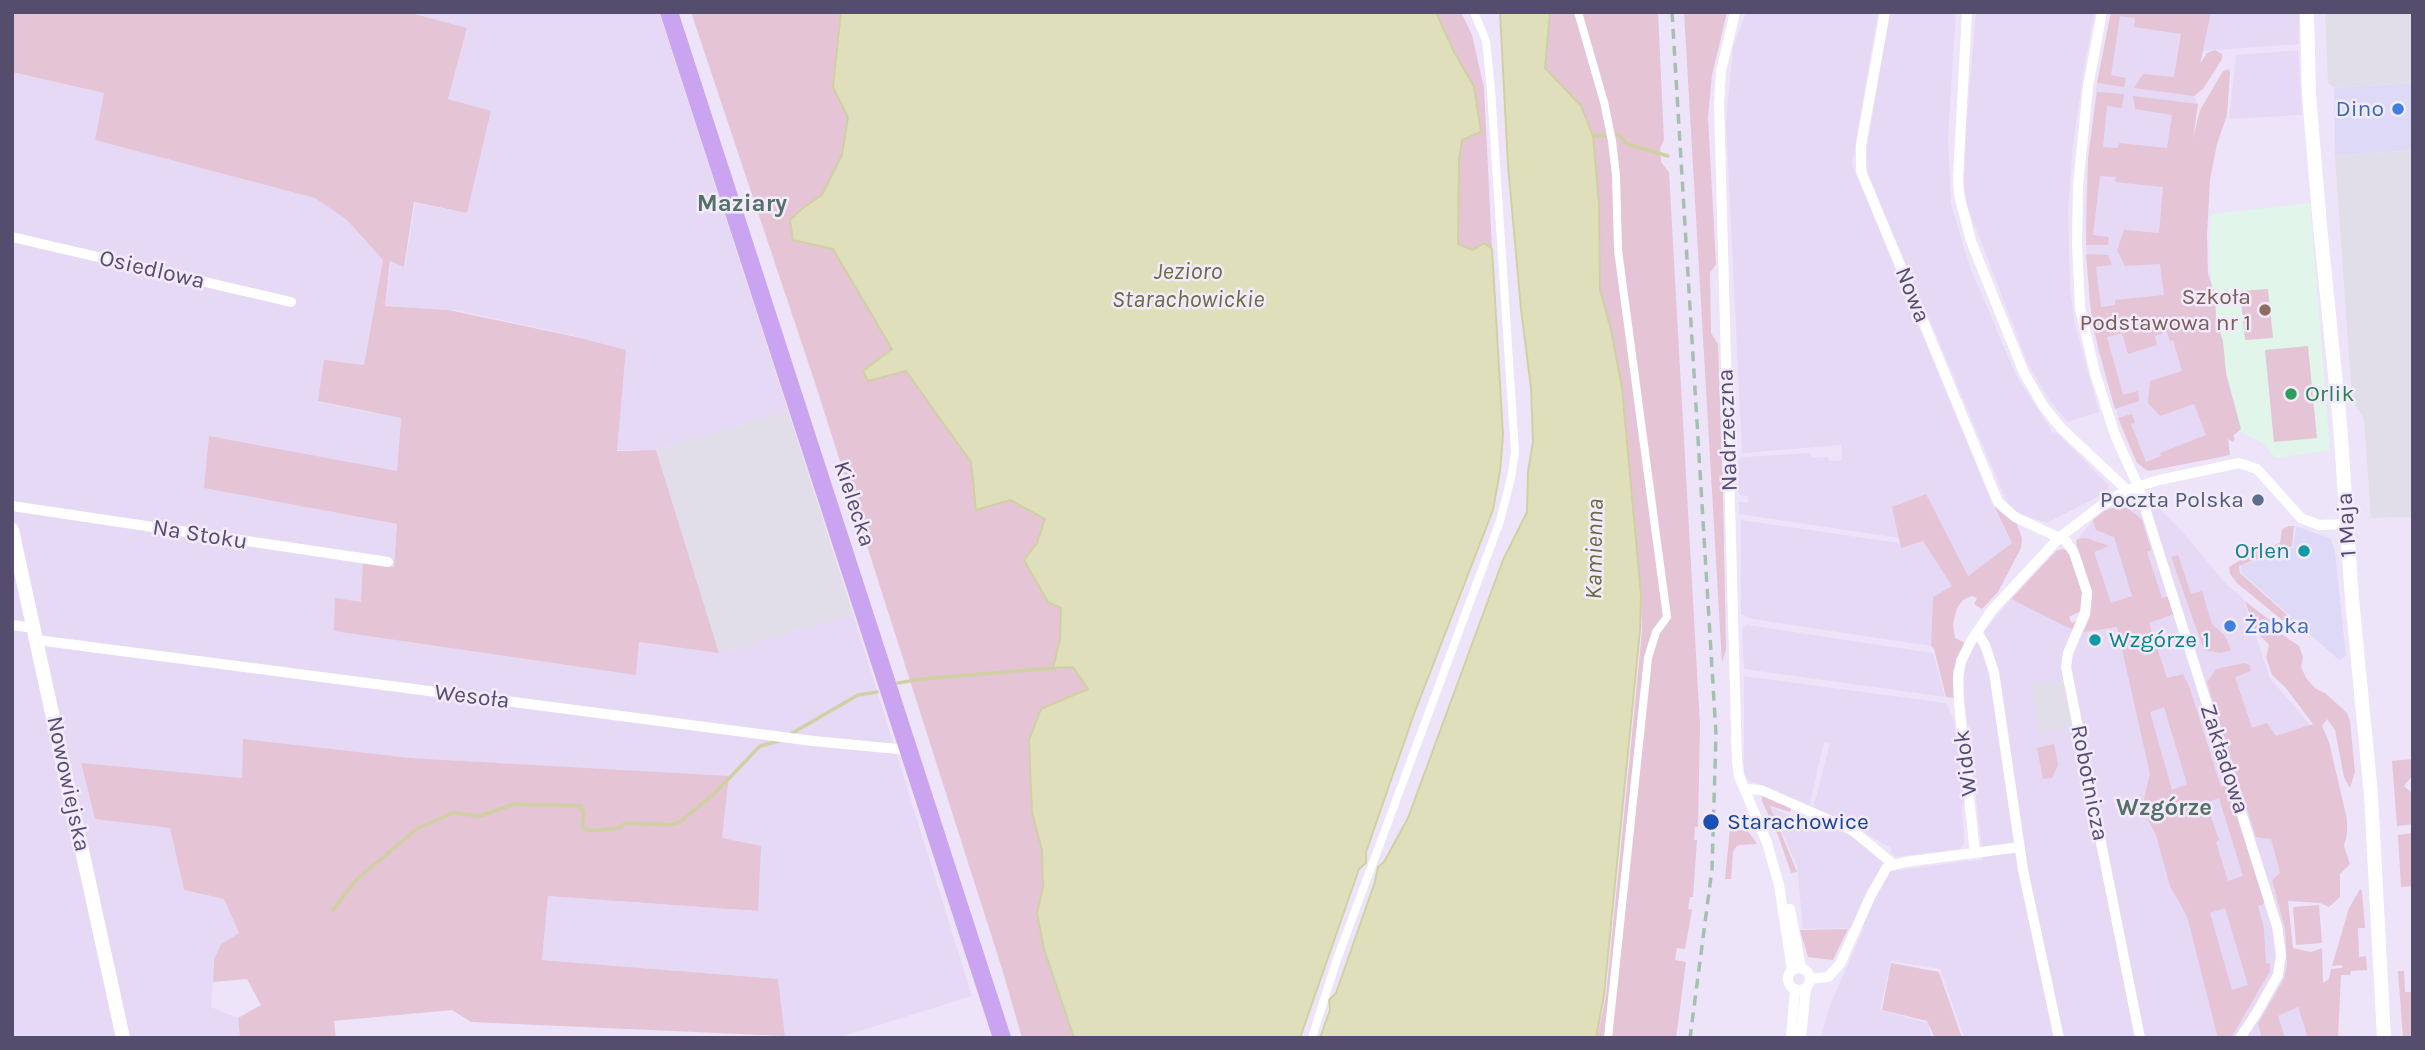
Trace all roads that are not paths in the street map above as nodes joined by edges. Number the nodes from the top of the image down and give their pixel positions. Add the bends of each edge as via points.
1 (669, 12) edge
2 (1474, 12) edge
3 (1578, 12) edge
4 (1735, 12) edge
5 (1885, 12) edge
6 (1967, 12) edge
7 (2102, 12) edge
8 (2307, 12) edge
9 (12, 237) edge
10 (291, 302) dead end
11 (2132, 488) junction
12 (12, 506) edge
13 (2346, 524) junction
14 (12, 530) edge
15 (2060, 537) junction
16 (388, 562) dead end
17 (12, 625) edge
18 (1977, 632) junction
19 (36, 634) junction
20 (908, 750) junction
21 (1744, 789) junction
22 (2020, 847) junction
23 (1975, 853) junction
24 (1893, 864) junction
25 (1796, 969) junction
26 (1804, 985) junction
27 (2243, 1033) edge
28 (123, 1038) edge
29 (1001, 1038) edge
30 (1312, 1038) edge
31 (1608, 1038) edge
32 (1791, 1038) edge
33 (1801, 1038) edge
34 (2059, 1038) edge
35 (2140, 1038) edge
36 (2384, 1038) edge

1 - 20 main road, Kielecka
2 - 30 street via 1486,41 1491,90 1515,452 1511,478 1500,521
3 - 31 street via 1612,141 1618,250 1667,617 1656,632 1648,658
4 - 21 street, Nadrzeczna via 1721,71 1719,134 1737,762
5 - 15 street, Nowa via 1861,145 1861,171 1998,502 2015,517
6 - 11 street via 1958,178 1971,241 2024,373 2044,407 2061,428
7 - 11 street, Zakładowa via 2088,87 2078,185 2080,308 2095,373
8 - 13 street, 1 Maja via 2309,95
9 - 10 street, Osiedlowa
11 - 13 street, Widok via 2247,464 2262,474 2301,518 2319,525
11 - 15 street, Widok
11 - 27 street, Zakładowa via 2277,926 2278,975
12 - 16 street, Na Stoku
13 - 36 street, 1 Maja via 2371,795
14 - 19 street, Nowowiejska
15 - 18 street, Widok
15 - 35 street, Robotnicza via 2074,553 2087,592 2085,613 2067,653 2066,667
17 - 19 street, Wesoła
18 - 22 street, Widok via 1994,672
18 - 23 street, Widok via 1961,661 1958,682
19 - 20 street, Wesoła via 813,741
19 - 28 street, Nowowiejska
20 - 29 main road, Kielecka
21 - 24 street via 1761,790 1852,830
21 - 25 street, Nadrzeczna via 1783,877
22 - 23 street
22 - 34 street, Widok
23 - 24 street
24 - 26 street via 1880,876 1836,969 1828,977
25 - 26 street via 1807,971
25 - 26 street, Nadrzeczna via 1788,981
26 - 32 street
26 - 33 street

